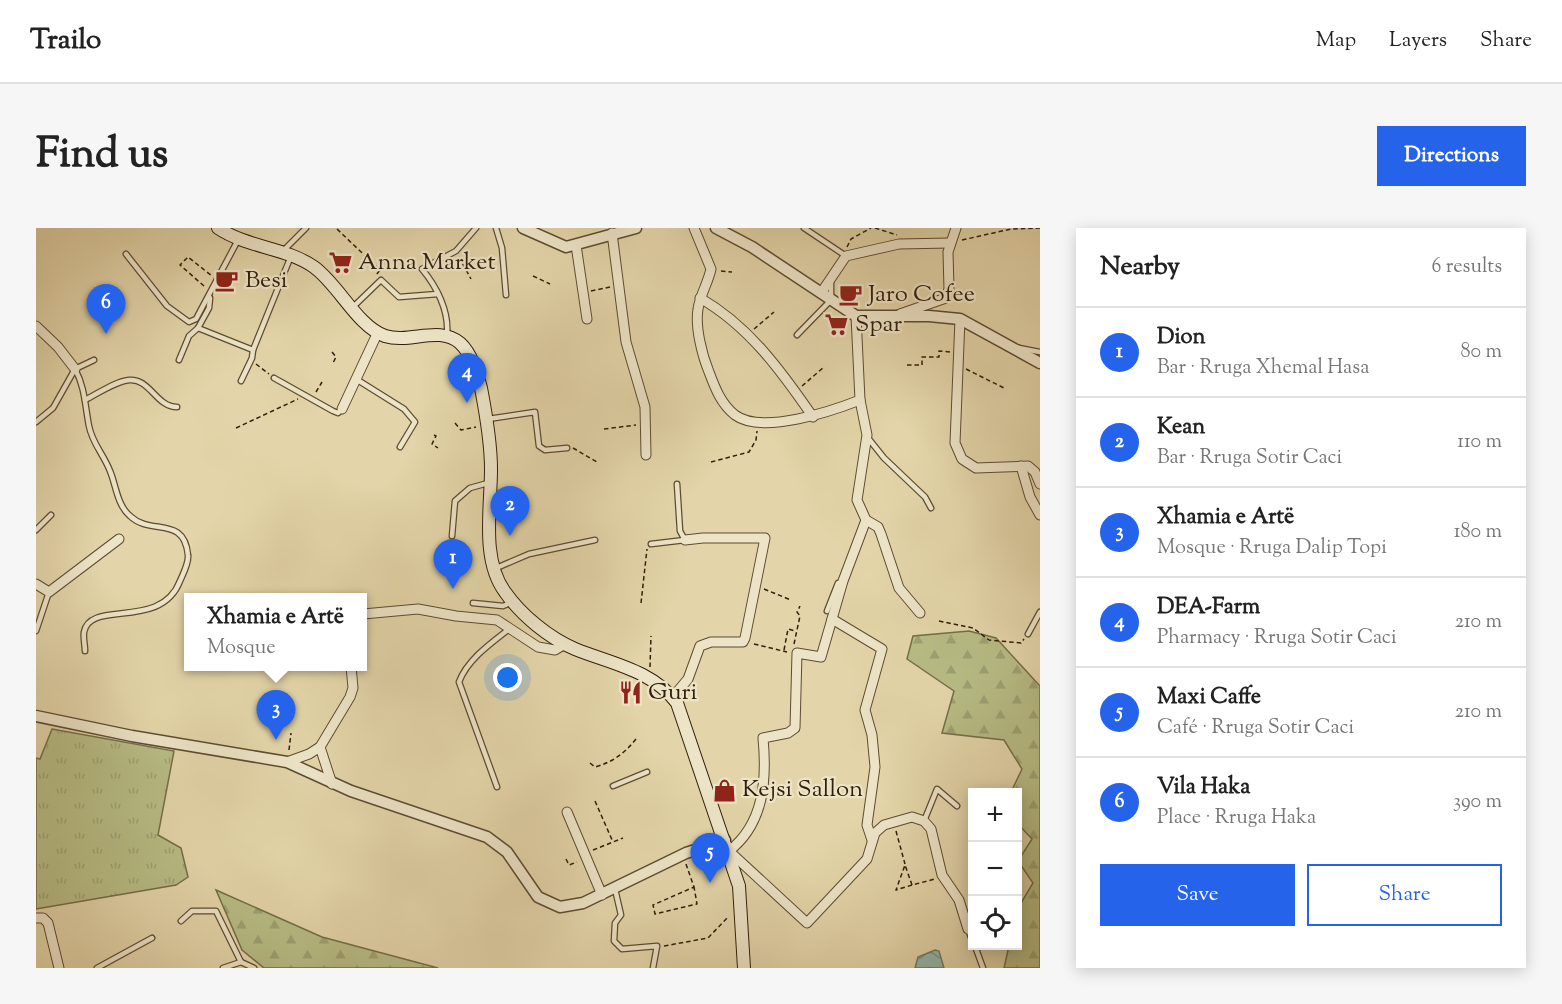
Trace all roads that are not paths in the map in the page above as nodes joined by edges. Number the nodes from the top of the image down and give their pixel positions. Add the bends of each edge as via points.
1 (218, 228) edge
2 (306, 228) edge
3 (476, 228) edge
4 (496, 228) edge
5 (523, 228) edge
6 (636, 228) edge
7 (694, 228) edge
8 (719, 228) edge
9 (804, 228) edge
10 (956, 228) edge
11 (612, 233) junction
12 (238, 240) junction
13 (950, 243) junction
14 (576, 245) junction
15 (846, 252) junction
16 (126, 254) dead end
17 (286, 254) junction
18 (831, 277) junction
19 (820, 293) junction
20 (211, 294) junction
21 (438, 294) junction
22 (506, 294) dead end
23 (700, 298) junction
24 (831, 300) junction
25 (353, 307) junction
26 (856, 316) junction
27 (895, 316) junction
28 (587, 318) dead end
29 (960, 320) junction
30 (36, 326) edge
31 (198, 328) junction
32 (378, 332) junction
33 (797, 335) dead end
34 (447, 336) junction
35 (1014, 348) junction
36 (253, 350) junction
37 (1040, 352) edge
38 (94, 360) dead end
39 (179, 360) dead end
40 (1040, 363) edge
41 (75, 369) junction
42 (274, 378) road end
43 (355, 379) junction
44 (241, 381) dead end
45 (85, 400) junction
46 (860, 400) junction
47 (177, 407) dead end
48 (342, 409) joint
49 (813, 417) junction
50 (486, 419) junction
51 (36, 422) edge
52 (867, 435) junction
53 (400, 447) dead end
54 (567, 448) dead end
55 (646, 455) dead end
56 (1021, 466) junction
57 (1038, 469) edge
58 (491, 483) junction
59 (677, 484) dead end
60 (1040, 484) edge
61 (931, 508) dead end
62 (51, 515) dead end
63 (1040, 515) edge
64 (866, 520) junction
65 (36, 530) edge
66 (452, 536) dead end
67 (119, 539) dead end
68 (595, 540) dead end
69 (685, 540) junction
70 (651, 544) road end
71 (492, 570) junction
72 (36, 584) edge
73 (50, 592) junction
74 (512, 602) junction
75 (473, 603) dead end
76 (1040, 612) edge
77 (920, 613) dead end
78 (367, 614) edge
79 (830, 615) junction
80 (511, 627) junction
81 (36, 631) edge
82 (1028, 634) dead end
83 (566, 644) junction
84 (85, 651) dead end
85 (351, 671) edge
86 (672, 698) junction
87 (36, 716) edge
88 (320, 747) junction
89 (287, 762) junction
90 (647, 772) dead end
91 (332, 784) junction
92 (613, 786) dead end
93 (497, 787) dead end
94 (957, 806) dead end
95 (567, 812) dead end
96 (924, 821) junction
97 (872, 840) junction
98 (727, 846) junction
99 (615, 889) junction
100 (602, 895) junction
101 (36, 918) edge
102 (181, 921) dead end
103 (968, 929) edge
104 (152, 938) dead end
105 (977, 950) edge
106 (241, 962) junction
107 (59, 968) edge
108 (97, 968) edge
109 (223, 968) edge
110 (254, 968) edge
111 (653, 968) edge
112 (744, 968) edge
113 (983, 968) edge

1 - 12 main road
2 - 17 lane
3 - 21 lane via 456,251 422,269
4 - 22 lane
5 - 14 street via 561,247
6 - 11 street
7 - 23 street via 711,269
8 - 19 street
9 - 15 lane
10 - 13 street
11 - 14 street
11 - 55 street via 626,342 646,424
12 - 17 main road
12 - 20 lane
13 - 15 street via 899,244
13 - 27 street via 946,298
14 - 28 street
15 - 18 street
16 - 20 lane via 180,318 189,322 196,319
17 - 25 main road via 324,275
17 - 36 lane
18 - 19 street
18 - 24 lane
19 - 24 street
20 - 31 lane via 209,308
21 - 25 lane via 399,297 381,280
21 - 34 lane via 446,315
23 - 49 street via 748,334
23 - 49 street via 703,353 716,392 736,416 758,421
24 - 26 street
24 - 33 lane
25 - 32 main road
26 - 27 street
26 - 46 street
27 - 29 street
29 - 35 street
29 - 56 street via 955,429 958,452 976,468
30 - 41 street
31 - 36 lane
31 - 39 lane via 189,336
32 - 34 main road via 397,338
32 - 43 street
34 - 50 main road via 459,343 472,361
35 - 37 lane
35 - 40 street
36 - 44 lane
38 - 41 lane
41 - 45 lane
41 - 51 lane via 53,408
42 - 48 lane via 338,413
43 - 48 street
43 - 53 lane via 404,409 415,422
45 - 47 lane via 131,380 141,382 169,407
45 - 84 lane via 93,441 110,469 122,506 130,517 178,531 188,558 177,590 154,609 96,617 88,624
46 - 49 street
46 - 52 street
50 - 54 lane via 536,412 539,446 545,450
50 - 58 main road
52 - 61 lane
52 - 64 street via 857,494
56 - 57 street
56 - 63 street
57 - 60 street
58 - 66 lane via 470,488 455,501
58 - 71 main road
59 - 69 lane via 680,531
62 - 65 lane
64 - 77 street via 878,527 899,588
64 - 79 street
67 - 73 street
68 - 71 lane via 529,554
69 - 70 lane
69 - 86 street via 765,538 743,642 700,646 688,679
71 - 74 main road
72 - 73 street
73 - 81 lane
74 - 75 lane via 503,606
74 - 83 main road
76 - 82 lane
78 - 80 street via 418,609 497,620
79 - 97 street via 882,649 865,710 875,767 867,825
79 - 98 street via 822,657 789,652 795,728 763,738 765,769 758,812 749,833
80 - 83 street via 547,650 561,649
80 - 93 lane via 482,651 459,682
83 - 86 main road via 649,677
85 - 88 street via 350,697
86 - 98 main road via 681,711
87 - 89 street via 122,735
88 - 89 street
88 - 91 street
89 - 91 street
90 - 92 lane
91 - 100 street via 492,839 511,858 532,892 552,905 572,907
94 - 96 lane via 937,789
95 - 100 street
96 - 97 street via 906,817 884,825
96 - 103 street via 931,829 942,875 959,900
97 - 98 street via 867,859 807,923
98 - 99 street via 684,855
98 - 112 main road via 739,886
99 - 100 street
99 - 111 lane via 621,915 615,923 614,940 622,949 657,946
101 - 107 street via 48,922
102 - 106 lane via 192,911 216,911
104 - 108 lane
105 - 113 lane
106 - 109 lane
106 - 110 lane

